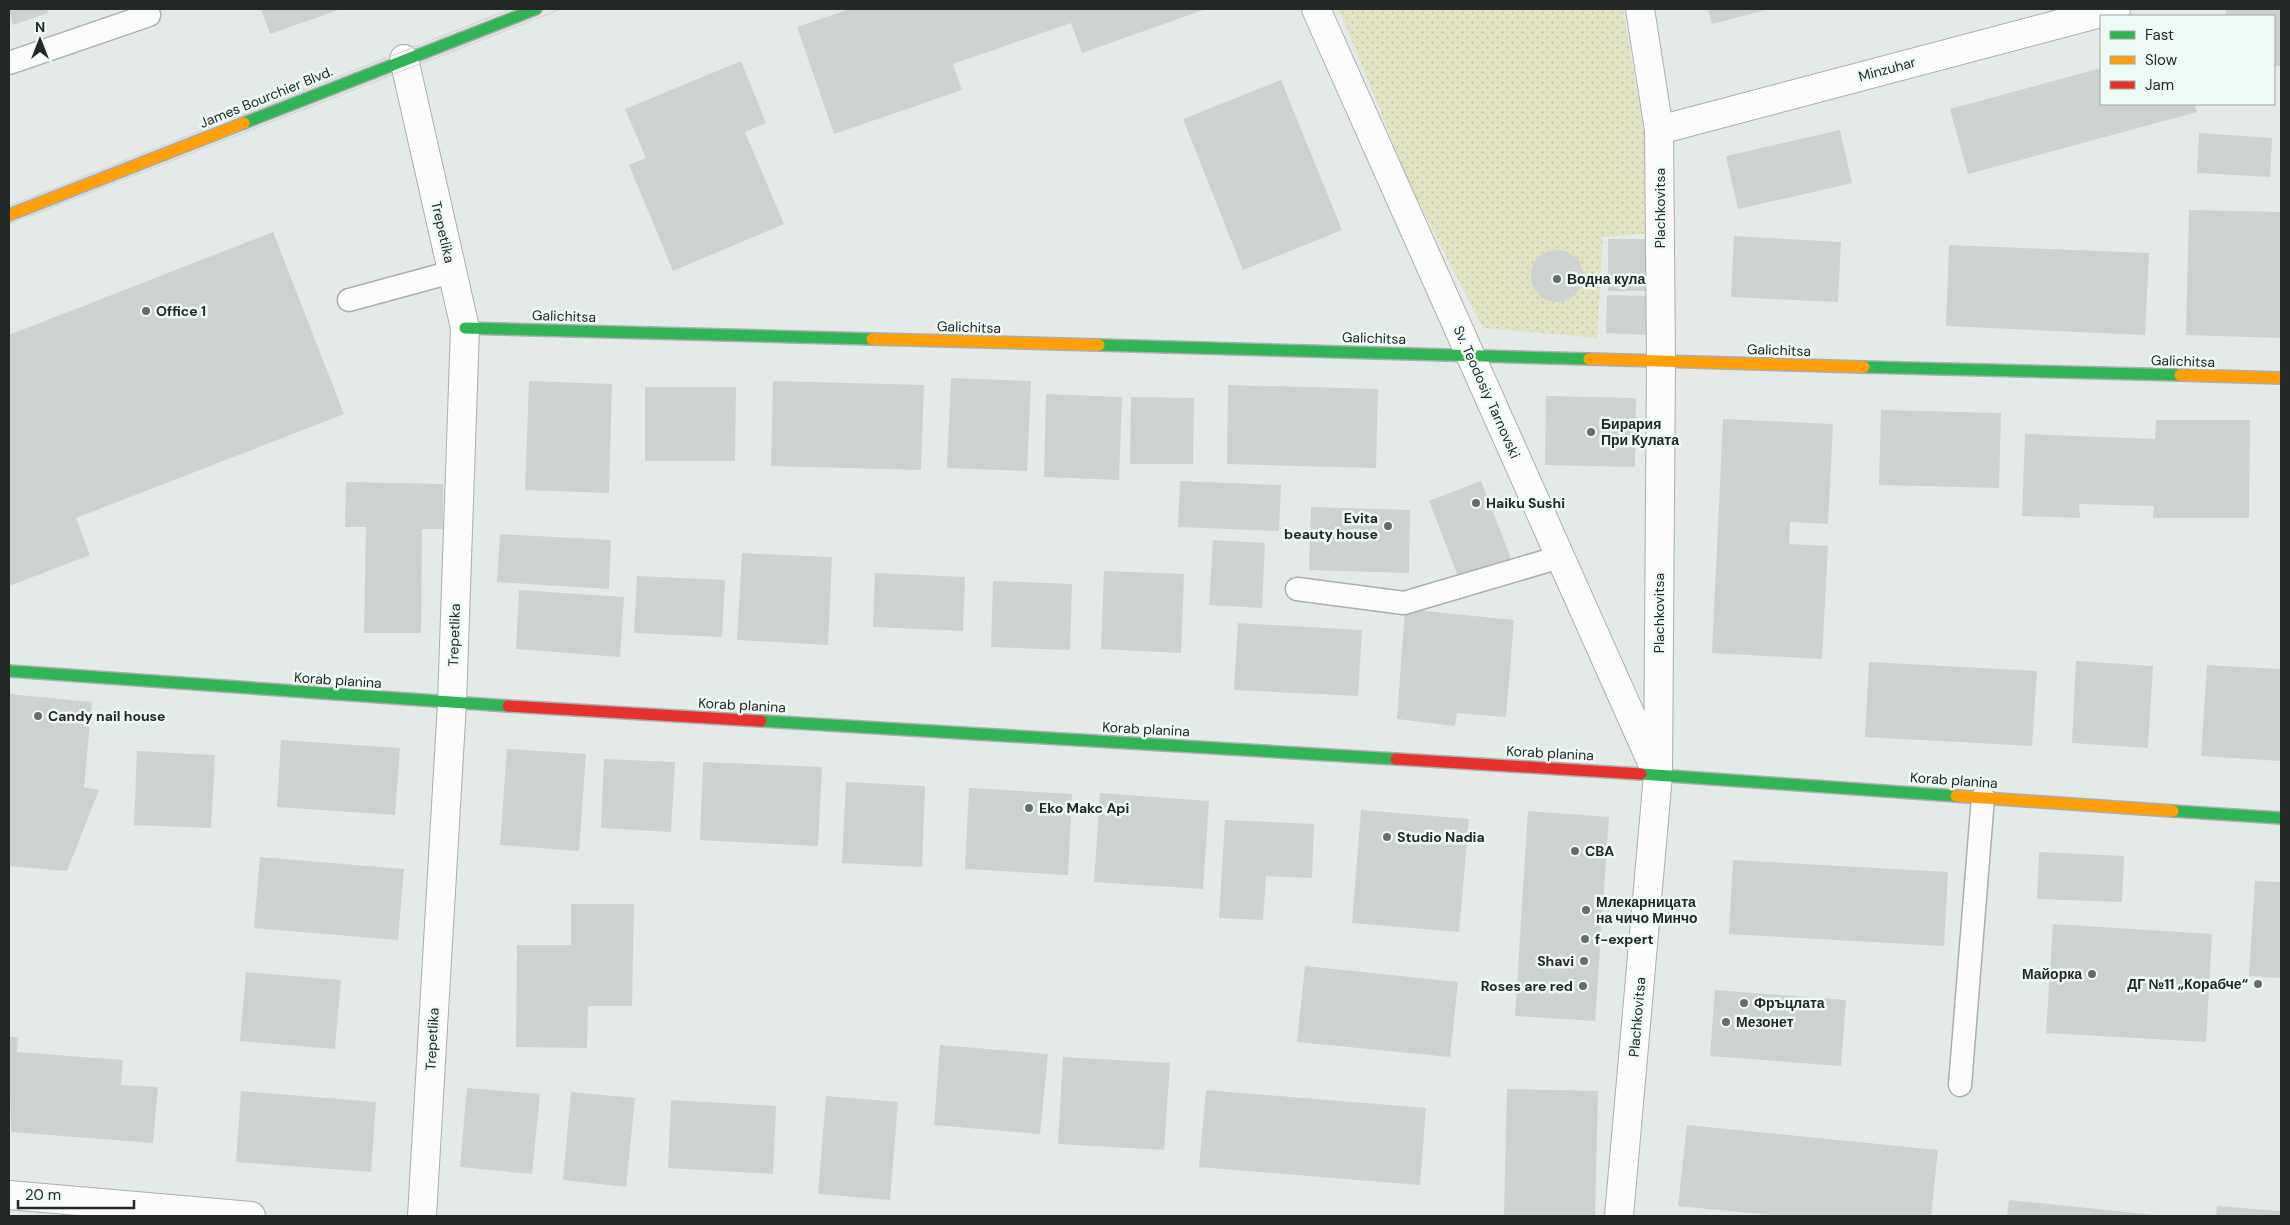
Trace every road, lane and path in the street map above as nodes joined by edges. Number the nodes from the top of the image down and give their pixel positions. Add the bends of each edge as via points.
1 (536, 9) edge
2 (1316, 9) edge
3 (1640, 9) edge
4 (2116, 9) edge
5 (149, 15) dead end
6 (404, 59) junction
7 (9, 63) edge
8 (1659, 130) junction
9 (9, 215) edge
10 (452, 272) junction
11 (349, 300) dead end
12 (465, 328) junction
13 (1471, 356) junction
14 (1661, 361) junction
15 (2281, 378) edge
16 (1560, 557) junction
17 (1298, 589) dead end
18 (9, 671) edge
19 (452, 703) junction
20 (1658, 775) junction
21 (1983, 797) junction
22 (2281, 818) edge
23 (1960, 1085) dead end
24 (9, 1195) edge
25 (251, 1216) edge
26 (422, 1216) edge
27 (1619, 1216) edge

1 - 6 street, James Bourchier Blvd.
2 - 13 street, Sv. Teodosiy Tarnovski
3 - 8 street, Plachkovitsa
4 - 8 street, Minzuhar
5 - 7 lane
6 - 9 street, James Bourchier Blvd.
6 - 10 street, Trepetlika
8 - 14 street, Plachkovitsa
10 - 11 lane
10 - 12 street, Trepetlika
12 - 13 street, Galichitsa
12 - 19 street, Trepetlika
13 - 14 street, Galichitsa
13 - 16 street, Sv. Teodosiy Tarnovski
14 - 15 street, Galichitsa
14 - 20 street, Plachkovitsa
16 - 17 lane via 1404,603
16 - 20 street, Sv. Teodosiy Tarnovski
18 - 19 street, Korab planina
19 - 20 street, Korab planina
19 - 26 street, Trepetlika
20 - 21 street, Korab planina
20 - 27 street, Plachkovitsa
21 - 22 street, Korab planina
21 - 23 lane
24 - 25 street

